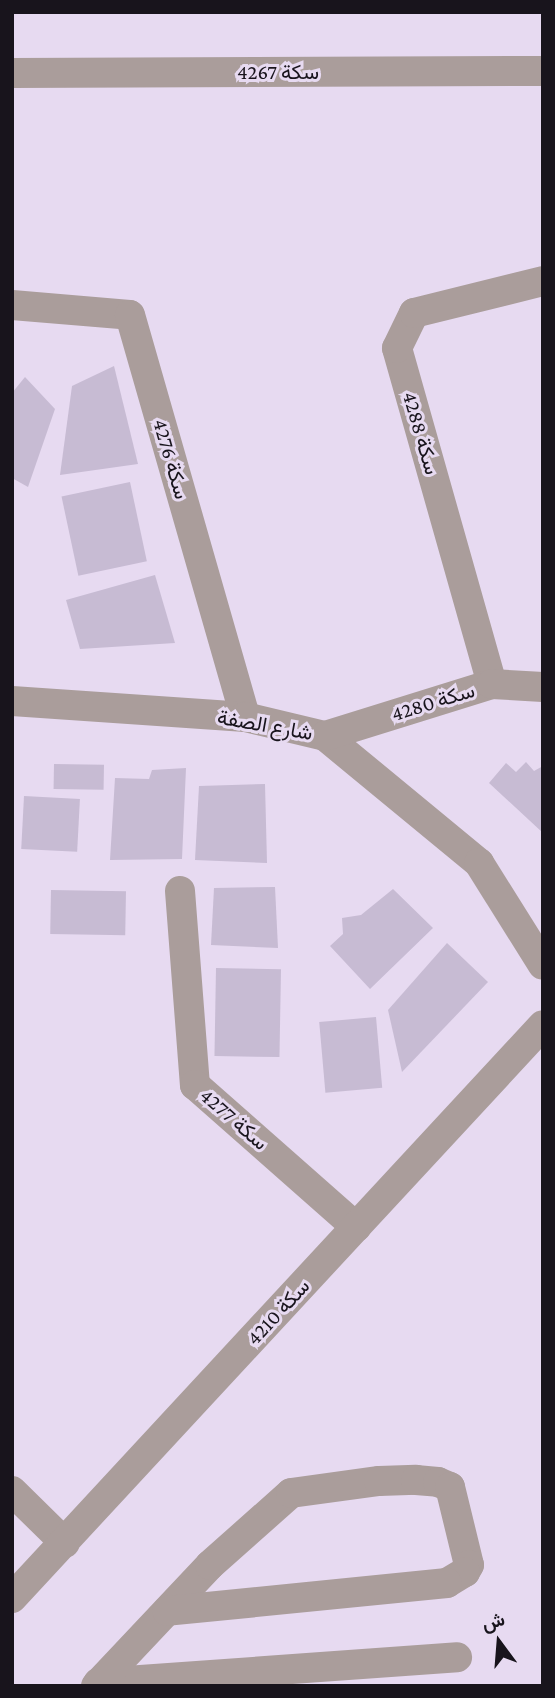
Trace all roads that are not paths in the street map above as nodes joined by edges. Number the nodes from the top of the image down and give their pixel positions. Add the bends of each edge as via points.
1 (543, 71) edge
2 (12, 73) edge
3 (543, 281) edge
4 (12, 305) edge
5 (492, 684) junction
6 (543, 687) edge
7 (12, 701) edge
8 (245, 717) junction
9 (325, 736) junction
10 (180, 891) dead end
11 (543, 964) edge
12 (543, 1025) edge
13 (356, 1227) junction
14 (12, 1491) edge
15 (65, 1543) junction
16 (12, 1598) edge
17 (167, 1611) junction
18 (457, 1657) dead end
19 (97, 1685) edge

1 - 2 street, سكة 4267
3 - 5 street, سكة 4288 via 414,313 397,348
4 - 8 street, سكة 4276 via 130,314
5 - 6 street, سكة 4280
5 - 9 street, سكة 4280
7 - 8 street, شارع الصفة
8 - 9 street, شارع الصفة
9 - 11 street, شارع الصفة via 479,863
10 - 13 street, سكة 4277 via 195,1085
12 - 13 street, سكة 4210
13 - 15 street, سكة 4210
14 - 15 street
15 - 16 street, سكة 4210
17 - 17 street via 210,1565 292,1493 379,1481 416,1480 450,1487 469,1565 447,1583
17 - 19 street
18 - 19 street

